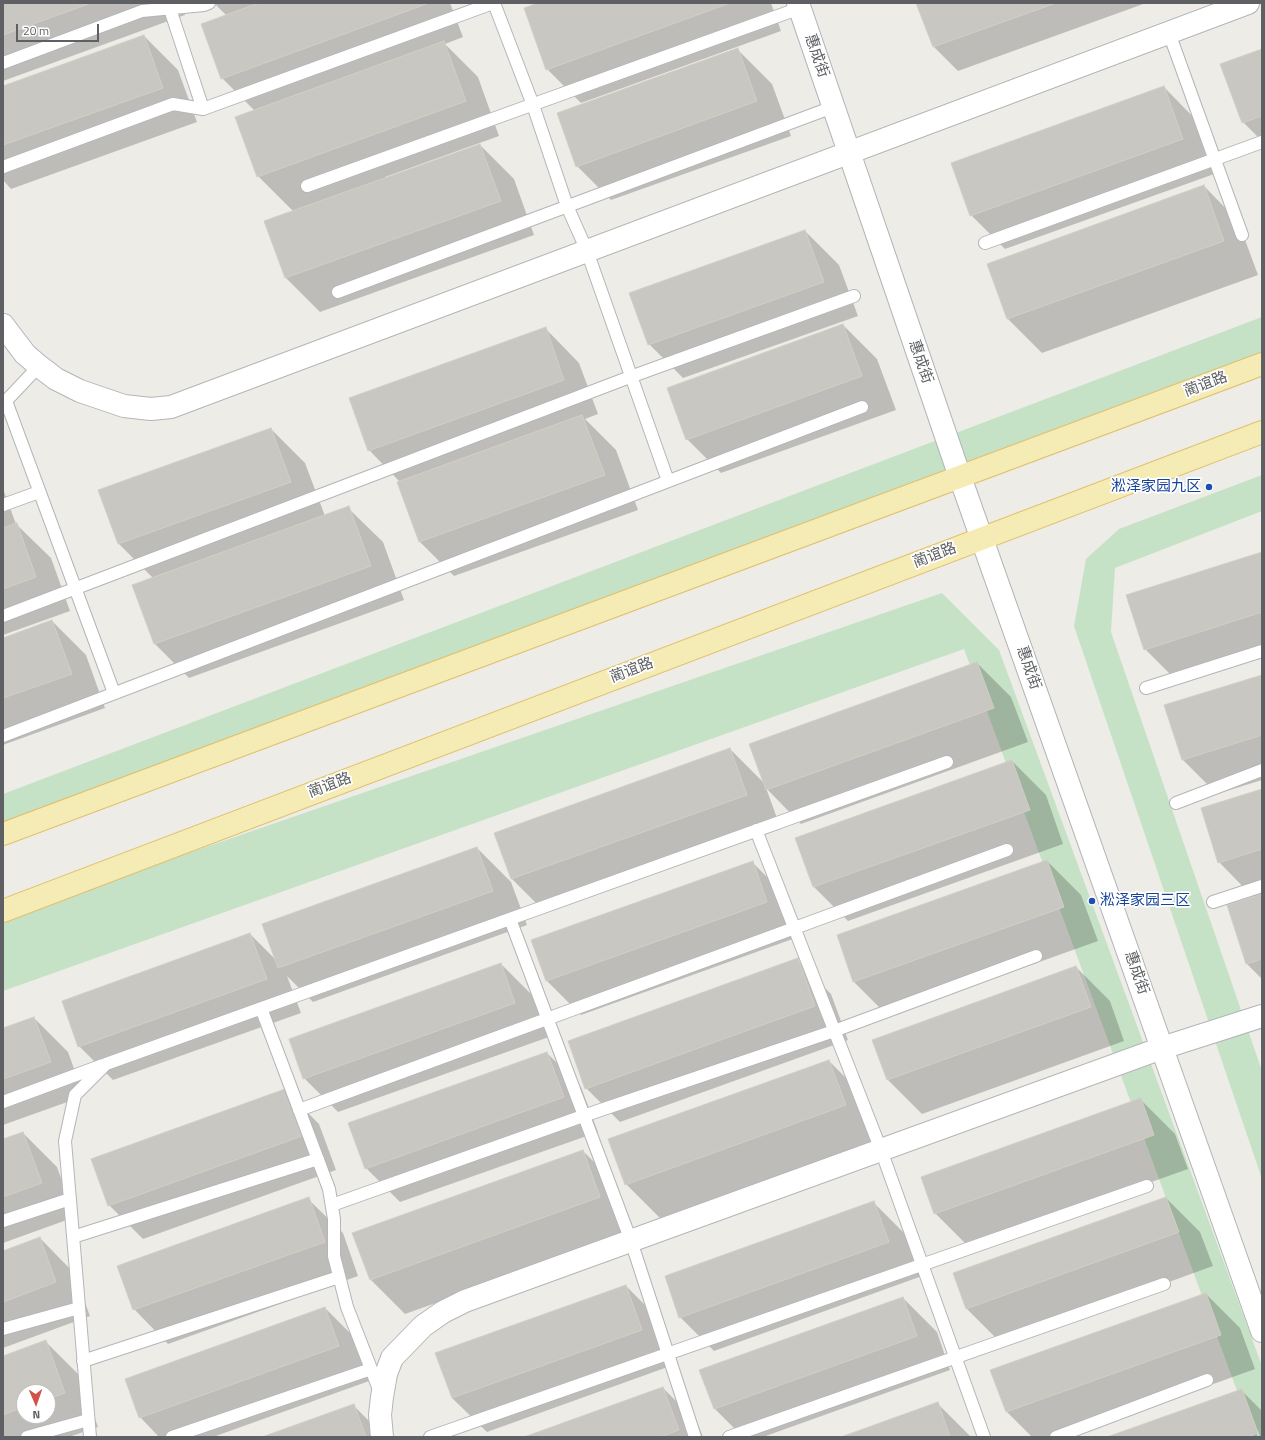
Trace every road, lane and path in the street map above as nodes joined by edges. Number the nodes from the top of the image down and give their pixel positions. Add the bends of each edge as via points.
1 (209, 3) edge
2 (494, 3) edge
3 (1248, 3) edge
4 (182, 5) edge
5 (799, 6) edge
6 (170, 9) junction
7 (1169, 33) junction
8 (3, 64) edge
9 (533, 105) junction
10 (834, 107) junction
11 (203, 109) junction
12 (1262, 142) edge
13 (849, 153) junction
14 (1214, 159) junction
15 (3, 167) edge
16 (307, 186) dead end
17 (567, 206) junction
18 (1242, 235) dead end
19 (985, 243) dead end
20 (587, 251) junction
21 (338, 292) dead end
22 (854, 296) dead end
23 (3, 325) edge
24 (1262, 364) edge
25 (39, 366) junction
26 (630, 377) junction
27 (4, 401) edge
28 (862, 407) dead end
29 (1262, 432) edge
30 (960, 477) junction
31 (668, 481) junction
32 (39, 492) junction
33 (3, 505) edge
34 (982, 538) junction
35 (3, 616) edge
36 (1262, 651) edge
37 (1146, 688) dead end
38 (114, 693) junction
39 (3, 736) edge
40 (947, 762) dead end
41 (1262, 770) edge
42 (1176, 803) dead end
43 (756, 830) junction
44 (3, 834) edge
45 (1007, 850) dead end
46 (1262, 886) edge
47 (1213, 902) dead end
48 (3, 911) edge
49 (510, 919) junction
50 (794, 928) junction
51 (1036, 956) dead end
52 (261, 1008) junction
53 (1262, 1016) edge
54 (547, 1019) junction
55 (834, 1031) junction
56 (1162, 1048) junction
57 (106, 1064) junction
58 (3, 1102) edge
59 (299, 1110) junction
60 (583, 1116) junction
61 (881, 1150) junction
62 (318, 1159) junction
63 (1147, 1186) dead end
64 (70, 1199) junction
65 (332, 1205) junction
66 (3, 1221) edge
67 (73, 1238) junction
68 (631, 1241) junction
69 (922, 1264) junction
70 (339, 1277) junction
71 (1164, 1284) dead end
72 (79, 1308) junction
73 (3, 1329) edge
74 (1262, 1331) edge
75 (668, 1354) junction
76 (955, 1357) junction
77 (83, 1361) junction
78 (371, 1370) junction
79 (1206, 1380) dead end
80 (382, 1397) junction
81 (88, 1420) junction
82 (27, 1437) edge
83 (90, 1437) edge
84 (172, 1437) edge
85 (382, 1437) edge
86 (430, 1437) edge
87 (695, 1437) edge
88 (729, 1437) edge
89 (984, 1437) edge
90 (1056, 1437) edge

1 - 4 lane
2 - 9 lane
2 - 11 lane
3 - 7 street
4 - 6 lane
5 - 9 lane
5 - 10 street, 惠成街
6 - 8 lane via 142,11
6 - 11 lane
7 - 13 street
7 - 14 lane
9 - 16 lane
9 - 17 lane
10 - 13 street, 惠成街
10 - 17 lane
11 - 15 lane via 173,104
12 - 14 lane
13 - 20 street
13 - 30 street, 惠成街
14 - 18 lane
14 - 19 lane
17 - 20 lane
17 - 21 lane
20 - 25 street via 171,407 150,409 124,406 80,391 56,379
20 - 26 lane
22 - 26 lane
23 - 25 street via 25,354
24 - 30 main road, 蔺谊路
25 - 27 lane
26 - 31 lane
26 - 35 lane
27 - 32 lane
28 - 31 lane
29 - 34 main road, 蔺谊路
30 - 34 street, 惠成街
30 - 44 main road, 蔺谊路
31 - 38 lane
32 - 33 lane
32 - 38 lane
34 - 48 main road, 蔺谊路
34 - 56 street, 惠成街
36 - 37 lane
38 - 39 lane
40 - 43 lane
41 - 42 lane
43 - 49 lane
43 - 50 lane
45 - 50 lane
46 - 47 lane
49 - 52 lane
49 - 54 lane
50 - 54 lane
50 - 55 lane
51 - 55 lane
52 - 57 lane
52 - 59 lane
53 - 56 street
54 - 59 lane
54 - 60 lane
55 - 60 lane
55 - 61 lane
56 - 61 street
56 - 74 street, 惠成街
57 - 58 lane
57 - 64 lane via 75,1095 65,1141
59 - 62 lane
60 - 65 lane
60 - 68 lane
61 - 68 street
61 - 69 lane
62 - 65 lane
62 - 67 lane
63 - 69 lane
64 - 66 lane
64 - 67 lane
65 - 70 lane via 334,1256
67 - 72 lane
68 - 75 lane
68 - 80 street via 465,1301 443,1312 423,1326 392,1358
69 - 75 lane
69 - 76 lane
70 - 77 lane
70 - 78 lane via 347,1307
71 - 76 lane
72 - 73 lane
72 - 77 lane
75 - 86 lane
75 - 87 lane
76 - 88 lane
76 - 89 lane
77 - 81 lane
78 - 80 lane
78 - 84 lane
79 - 90 lane
80 - 85 street
81 - 82 lane
81 - 83 lane

